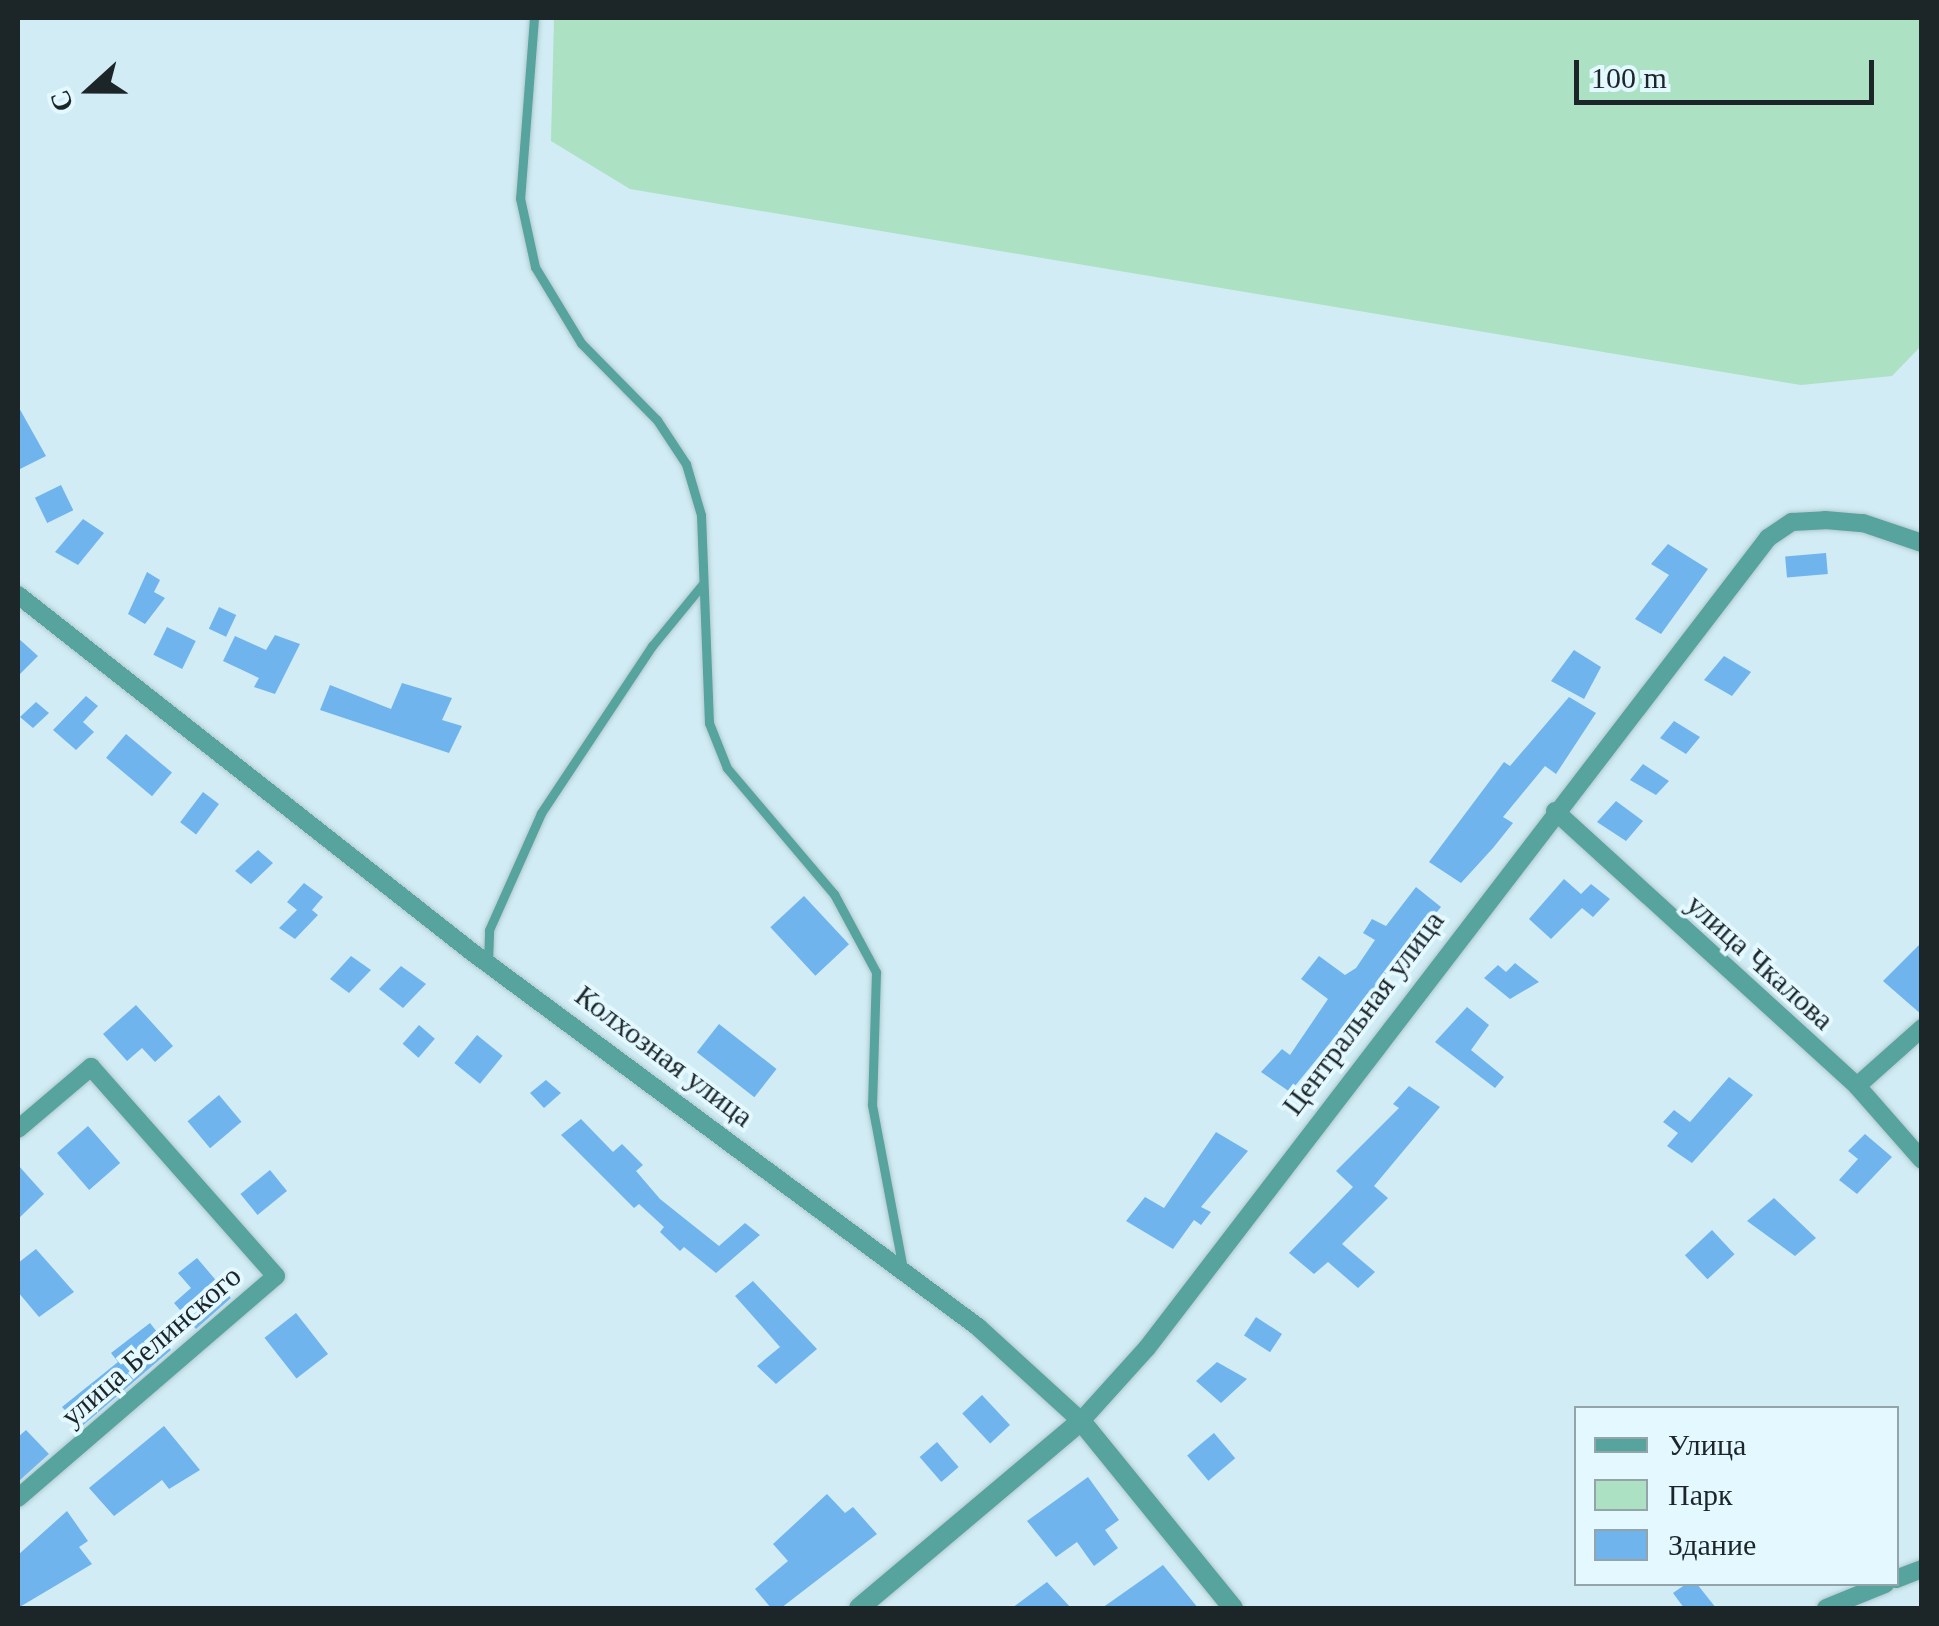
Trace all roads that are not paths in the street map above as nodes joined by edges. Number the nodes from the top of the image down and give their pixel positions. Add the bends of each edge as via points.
1 (534, 18) edge
2 (1922, 543) edge
3 (702, 585) junction
4 (18, 594) edge
5 (1554, 811) junction
6 (488, 963) junction
7 (1922, 1028) edge
8 (1858, 1086) junction
9 (18, 1129) edge
10 (1922, 1160) edge
11 (904, 1272) junction
12 (1080, 1421) junction
13 (18, 1498) edge
14 (1880, 1586) edge
15 (858, 1608) edge
16 (1232, 1608) edge
17 (1826, 1608) edge

1 - 3 lane via 520,198 534,266 581,343 657,420 686,464 701,515
2 - 5 street, Центральная улица via 1862,523 1804,520 1781,526
3 - 6 lane via 652,646 541,813 489,930
3 - 11 lane via 709,723 727,768 834,894 876,972 872,1105
4 - 6 street, Колхозная улица
5 - 8 street, улица Чкалова
5 - 12 street, Центральная улица via 1146,1348
6 - 11 street, Колхозная улица
7 - 8 street
8 - 10 street, улица Чкалова
9 - 13 street, улица Белинского via 91,1067 276,1276
11 - 12 street, Колхозная улица via 978,1327
12 - 15 street, Центральная улица
12 - 16 street, Колхозная улица
14 - 17 street

